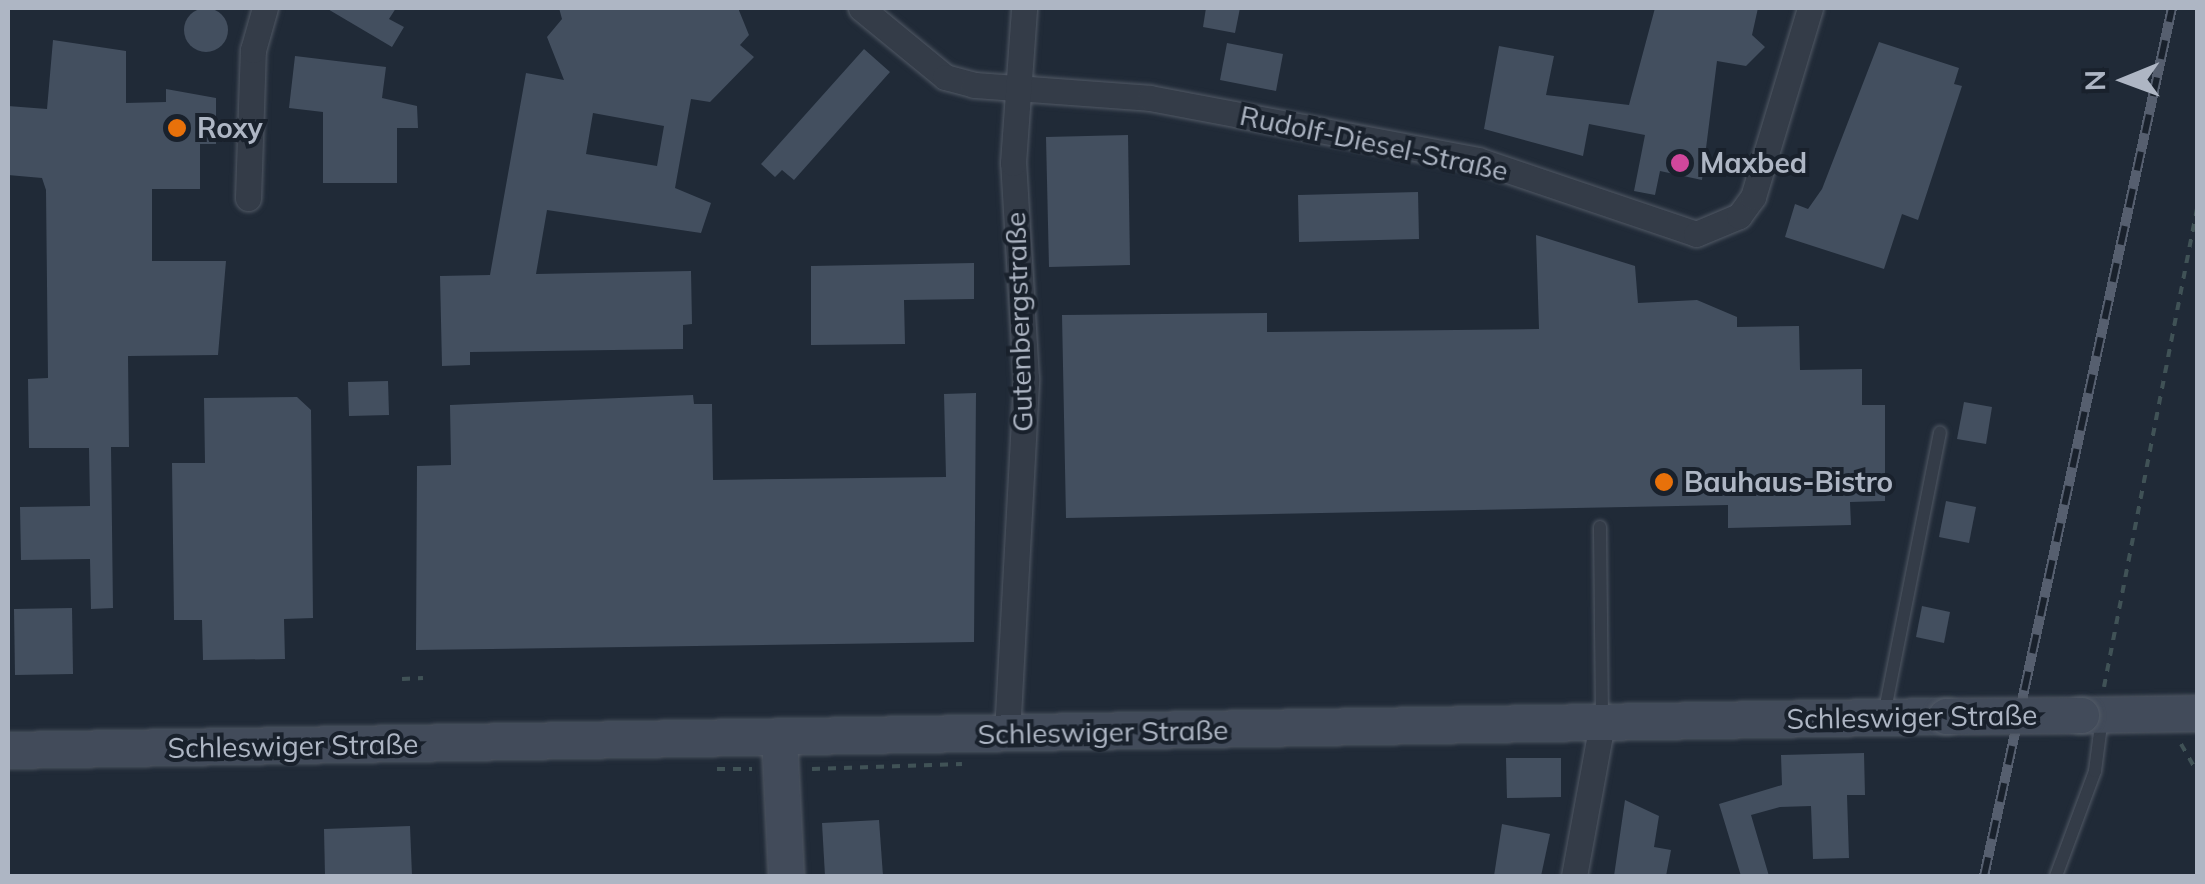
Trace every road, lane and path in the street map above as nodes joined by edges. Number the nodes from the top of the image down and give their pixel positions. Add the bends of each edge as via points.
1 (265, 8) edge
2 (861, 8) edge
3 (1024, 8) edge
4 (1810, 8) edge
5 (1013, 88) junction
6 (248, 198) dead end
7 (2198, 206) edge
8 (1940, 433) dead end
9 (1600, 527) dead end
10 (402, 678) dead end
11 (423, 678) dead end
12 (2198, 713) edge
13 (2092, 714) junction
14 (1883, 718) junction
15 (1602, 723) junction
16 (1006, 734) junction
17 (779, 738) junction
18 (8, 750) edge
19 (2184, 757) dead end
20 (2198, 774) edge
21 (786, 876) edge
22 (1574, 876) edge
23 (2056, 876) edge

1 - 6 street via 252,50
2 - 5 street via 945,77
3 - 5 street, Gutenbergstraße
4 - 5 street, Rudolf-Diesel-Straße via 1753,197 1739,216 1696,234 1478,160 1150,98
5 - 16 street, Gutenbergstraße via 1026,379
7 - 13 path
8 - 14 lane
9 - 15 lane
10 - 11 path
12 - 13 main road, Schleswiger Straße
13 - 14 main road, Schleswiger Straße, bridge
13 - 23 lane via 2094,770
14 - 15 main road, Schleswiger Straße
15 - 16 main road, Schleswiger Straße
15 - 22 street
16 - 17 main road, Schleswiger Straße
17 - 18 main road, Schleswiger Straße
17 - 21 main road
19 - 20 path

